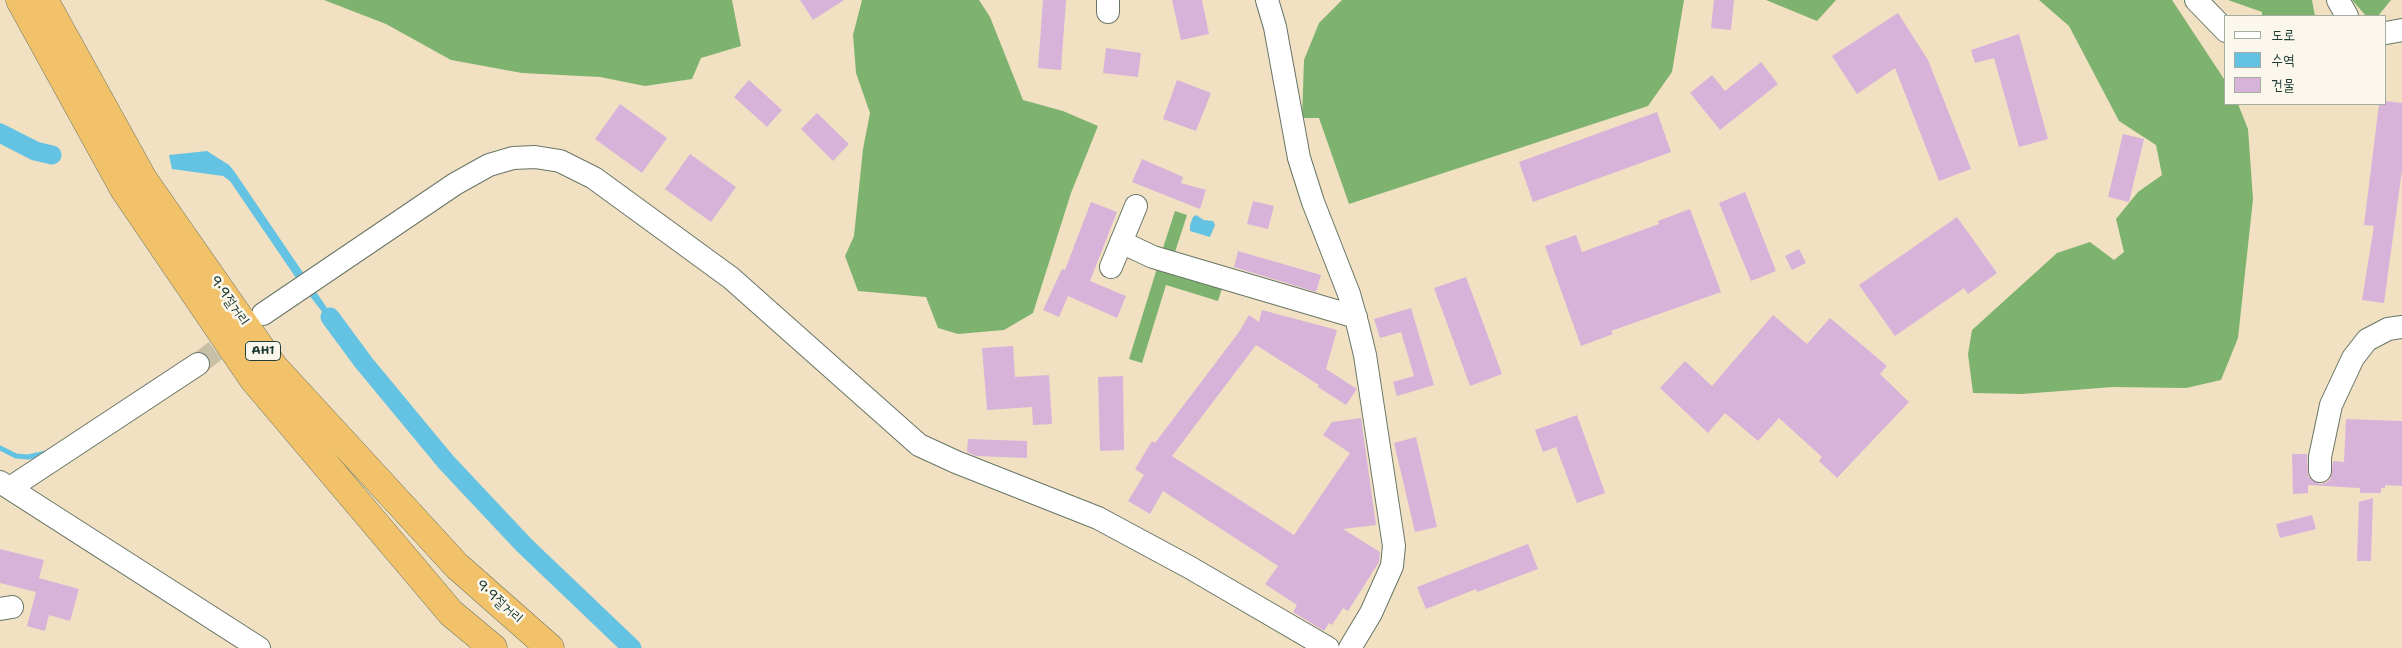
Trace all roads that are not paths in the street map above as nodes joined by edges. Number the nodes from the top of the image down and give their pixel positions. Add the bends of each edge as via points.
1 (20, 0) edge
2 (44, 0) edge
3 (1267, 0) edge
4 (2196, 0) edge
5 (2338, 0) edge
6 (2346, 15) edge
7 (2224, 29) edge
8 (2402, 30) edge
9 (2387, 33) edge
10 (1136, 206) dead end
11 (1120, 242) junction
12 (1111, 267) dead end
13 (263, 314) dead end
14 (1356, 317) junction
15 (2402, 327) edge
16 (198, 364) tunnel mouth
17 (2320, 471) dead end
18 (5, 485) edge
19 (259, 648) edge
20 (493, 648) edge
21 (550, 648) edge
22 (1328, 648) edge
23 (1350, 648) edge

1 - 20 highway, 9·9절거리 / AH1 via 124,189 254,380 451,613
2 - 21 highway, 9·9절거리 / AH1 via 143,179 274,367 457,566
3 - 14 street via 1299,158
4 - 7 street
5 - 6 street
8 - 9 street
10 - 11 street
11 - 12 street
11 - 14 street via 1154,257 1235,283
13 - 22 street via 455,184 489,165 513,158 560,161 594,178 731,278 919,445 1098,518
14 - 23 street via 1365,355 1394,546 1392,566
15 - 17 street via 2388,329 2367,340 2352,358 2331,405
16 - 18 street
18 - 19 street

